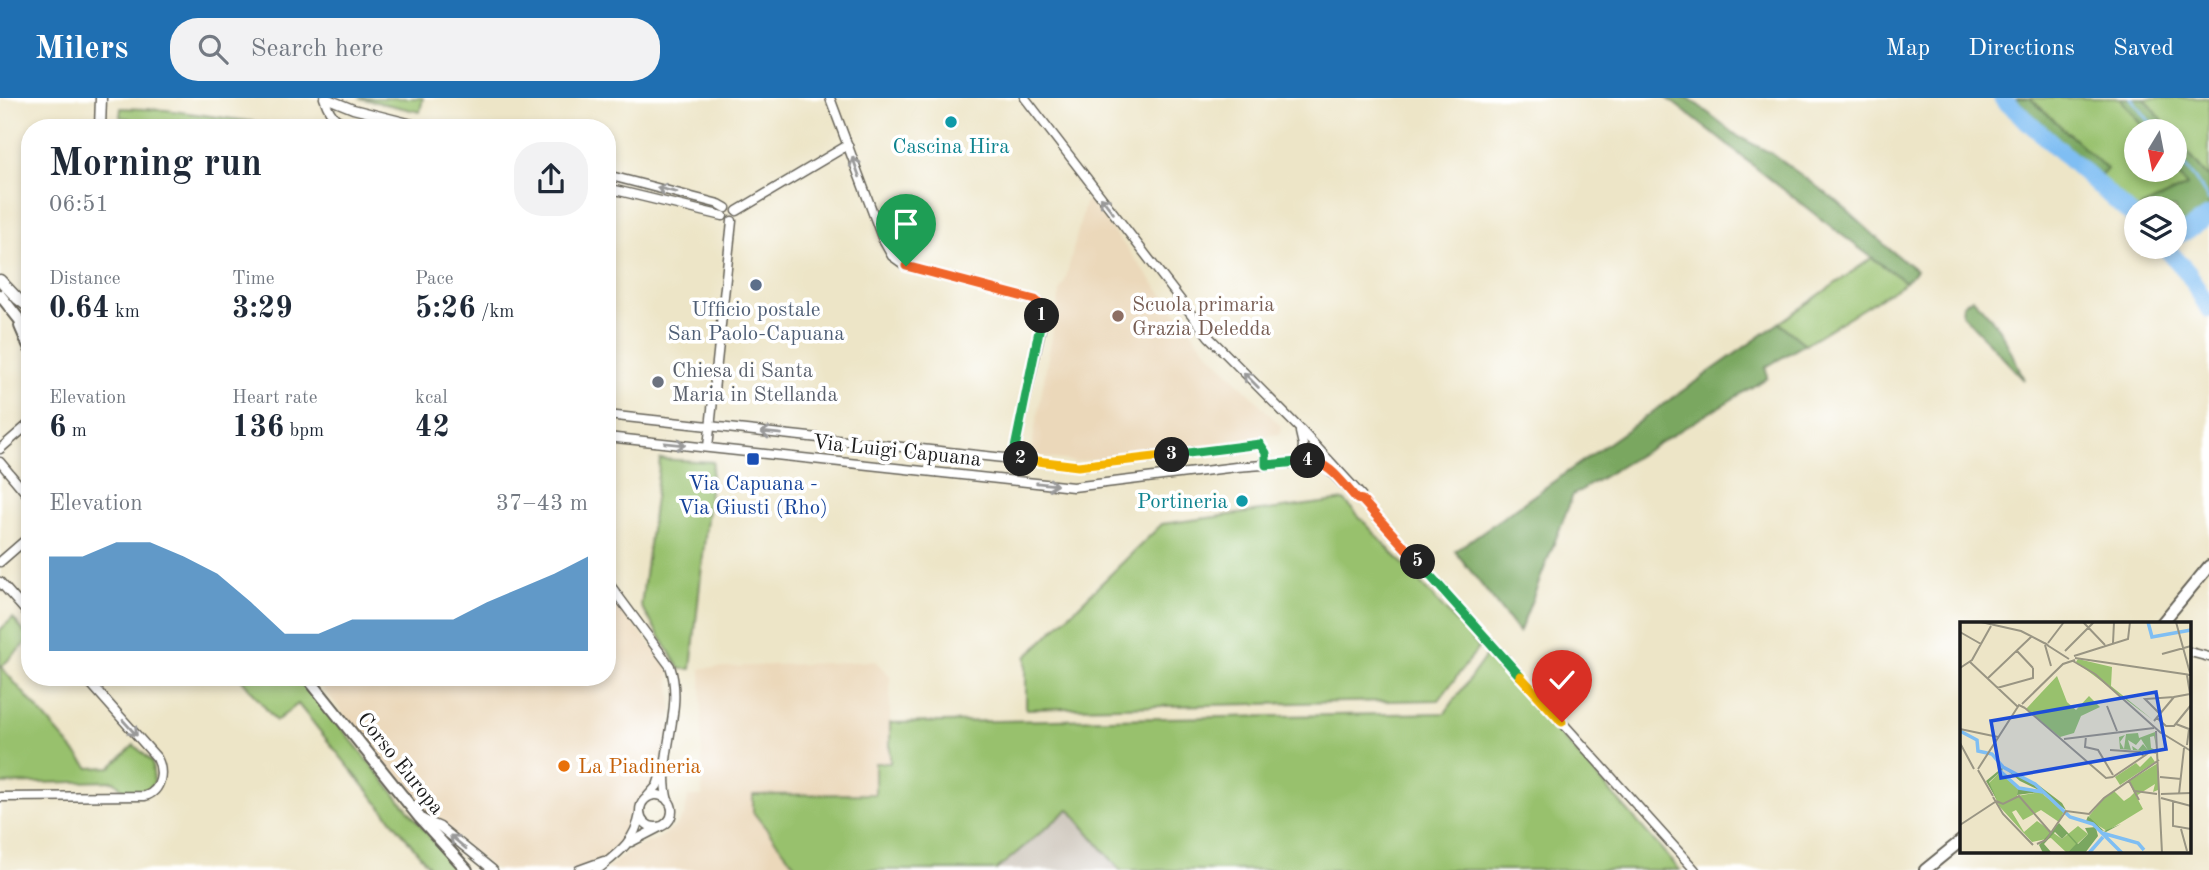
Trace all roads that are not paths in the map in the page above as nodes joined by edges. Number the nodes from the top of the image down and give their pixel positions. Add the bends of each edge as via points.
1 (101, 98) edge
2 (107, 98) edge
3 (325, 98) edge
4 (830, 98) edge
5 (1025, 98) edge
6 (101, 114) junction
7 (101, 119) edge
8 (334, 119) edge
9 (392, 119) edge
10 (848, 145) junction
11 (616, 177) edge
12 (616, 192) edge
13 (737, 211) junction
14 (724, 212) junction
15 (732, 221) junction
16 (0, 280) edge
17 (0, 295) edge
18 (21, 301) edge
19 (18, 320) junction
20 (21, 323) edge
21 (21, 327) edge
22 (616, 416) edge
23 (710, 427) junction
24 (1300, 429) junction
25 (21, 431) edge
26 (616, 438) edge
27 (708, 447) junction
28 (0, 449) edge
29 (1013, 458) junction
30 (0, 462) edge
31 (1301, 462) junction
32 (1266, 465) junction
33 (21, 487) edge
34 (1362, 500) junction
35 (21, 544) edge
36 (0, 562) edge
37 (2209, 566) edge
38 (0, 582) edge
39 (616, 593) edge
40 (21, 606) edge
41 (2163, 622) edge
42 (2192, 653) edge
43 (2209, 657) edge
44 (93, 686) edge
45 (314, 686) edge
46 (664, 765) junction
47 (0, 797) edge
48 (646, 798) junction
49 (668, 801) junction
50 (640, 814) junction
51 (420, 818) junction
52 (664, 825) junction
53 (1960, 842) edge
54 (628, 843) junction
55 (610, 859) junction
56 (467, 870) edge
57 (493, 870) edge
58 (579, 870) edge
59 (597, 870) edge
60 (602, 870) edge
61 (1695, 870) edge
62 (1925, 870) edge

1 - 6 street
2 - 6 street
3 - 8 street
3 - 9 street
4 - 10 street
24 -> 5 street via 1209,337
6 - 7 street
10 - 13 street
29 -> 10 street via 1042,306 1035,300 899,262 887,249
14 -> 11 street via 719,204
12 - 14 street
13 - 14 street via 732,207
13 - 15 street
14 - 15 street via 727,221
15 - 23 street
16 - 18 street
17 - 19 main road
19 - 20 main road
19 - 21 main road
22 - 23 street, Via Luigi Capuana
23 - 27 street
29 -> 23 street, Via Luigi Capuana
24 - 31 street
24 - 34 street
25 - 28 street
26 -> 27 street, Via Luigi Capuana
27 -> 32 street, Via Luigi Capuana via 1073,486
29 - 32 street, Via Luigi Capuana via 1078,466 1260,444
30 - 33 street
31 - 32 street, Via Luigi Capuana
31 - 34 street via 1324,464
34 - 61 street
35 - 36 street
37 - 41 main road
38 - 40 street
39 - 46 street via 673,673 673,710
42 - 43 street
44 -> 47 street via 157,758 159,785 145,796
45 - 51 main road, Corso Europa
46 - 48 street via 657,786
46 - 49 street
48 - 49 street via 655,795
48 - 50 street
49 - 52 street via 672,814
50 - 52 street via 649,825
50 - 54 street
51 - 56 main road, Corso Europa
57 -> 51 street via 440,827
52 - 54 street
53 - 62 main road
54 - 55 street
55 - 58 street
55 - 59 street
55 - 60 street

